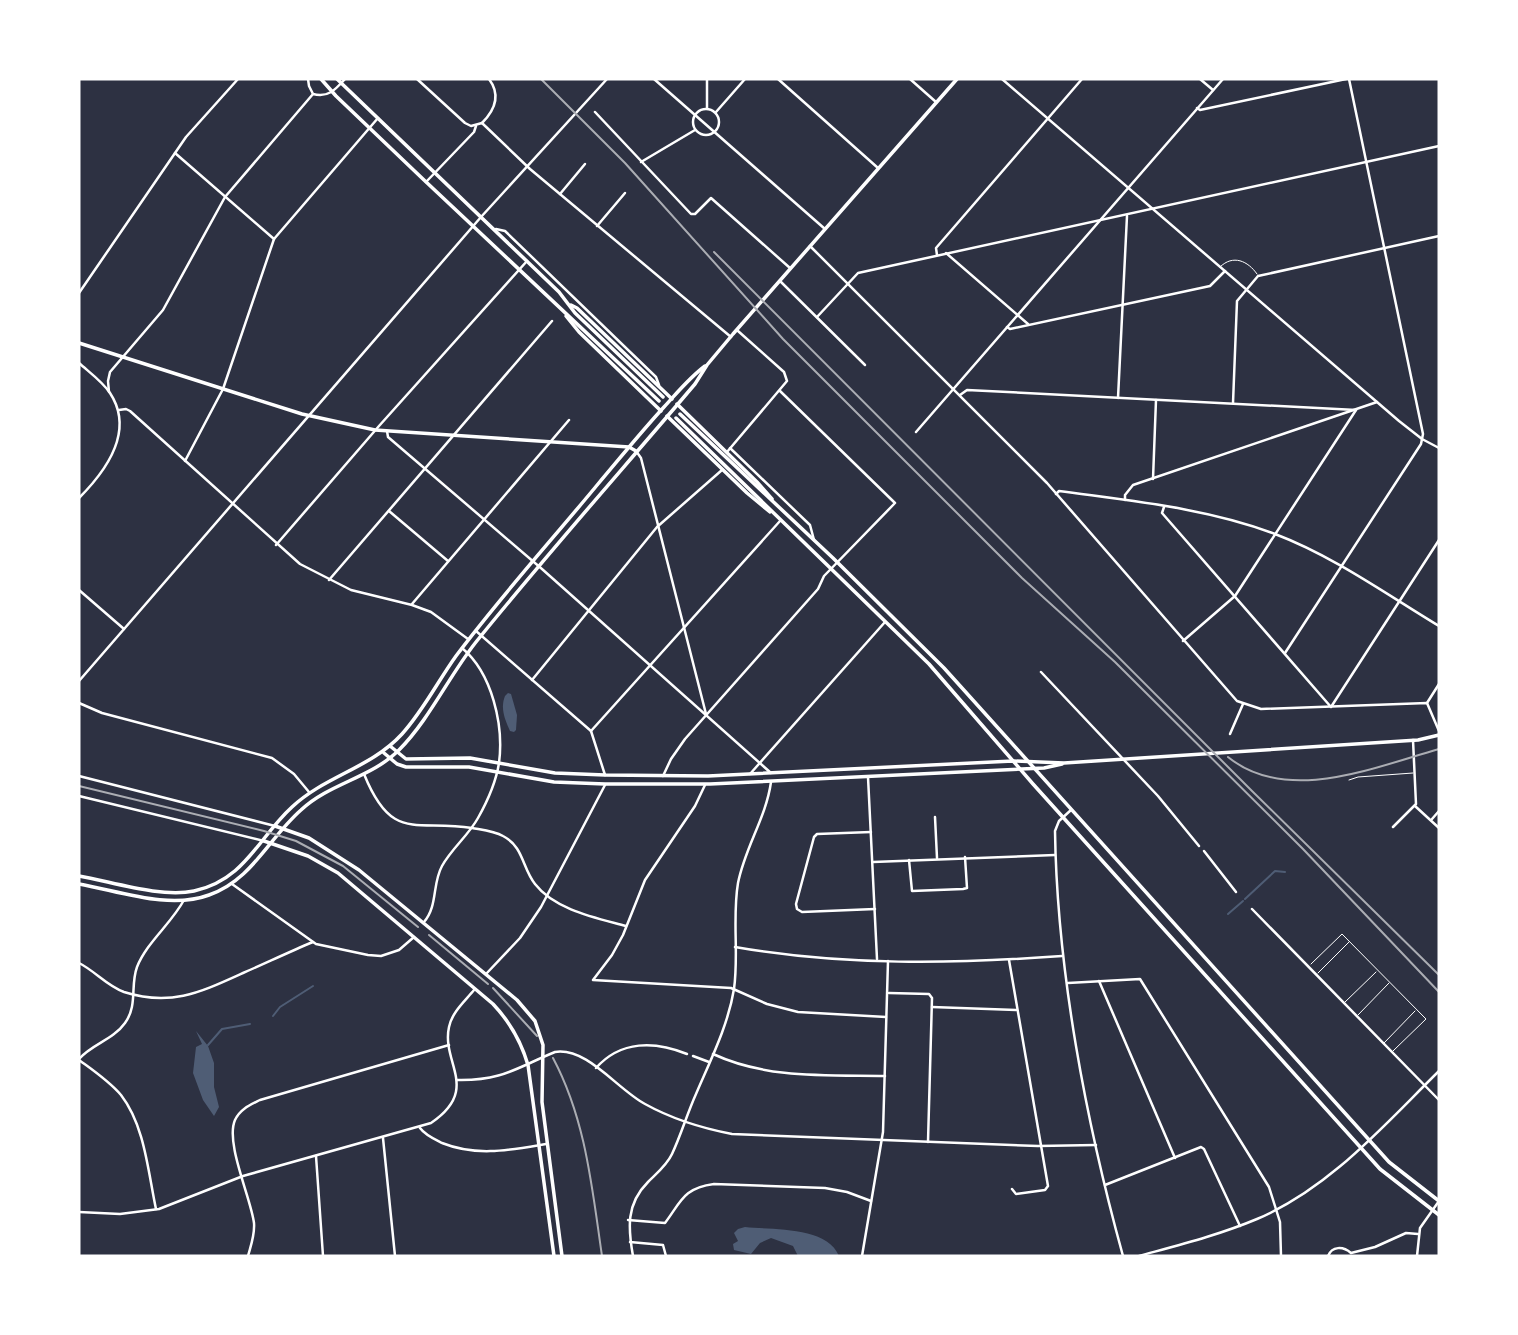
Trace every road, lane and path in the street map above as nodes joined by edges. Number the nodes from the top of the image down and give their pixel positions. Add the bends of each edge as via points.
1 (238, 79) edge
2 (309, 79) edge
3 (321, 79) edge
4 (417, 79) edge
5 (489, 79) edge
6 (607, 79) edge
7 (654, 79) edge
8 (707, 79) edge
9 (745, 79) edge
10 (778, 79) edge
11 (910, 79) edge
12 (957, 79) edge
13 (1002, 79) edge
14 (1082, 79) edge
15 (1200, 79) edge
16 (1223, 79) edge
17 (1348, 79) edge
18 (341, 80) edge
19 (1213, 90) junction
20 (332, 92) junction
21 (313, 94) junction
22 (936, 102) junction
23 (707, 108) junction
24 (1197, 108) junction
25 (716, 112) junction
26 (595, 113) dead end
27 (696, 113) junction
28 (378, 118) junction
29 (1048, 118) junction
30 (482, 123) junction
31 (476, 125) junction
32 (369, 128) junction
33 (695, 130) junction
34 (716, 131) junction
35 (1439, 146) edge
36 (175, 153) junction
37 (1367, 161) junction
38 (641, 162) junction
39 (585, 164) dead end
40 (527, 167) junction
41 (878, 169) junction
42 (435, 173) junction
43 (426, 182) junction
44 (1128, 188) junction
45 (625, 193) dead end
46 (560, 194) junction
47 (225, 197) junction
48 (1152, 208) junction
49 (1127, 214) junction
50 (481, 217) junction
51 (1101, 220) junction
52 (597, 226) junction
53 (475, 227) junction
54 (494, 229) junction
55 (825, 229) junction
56 (1439, 236) edge
57 (274, 240) junction
58 (810, 246) junction
59 (1385, 247) junction
60 (946, 253) junction
61 (937, 255) junction
62 (527, 261) junction
63 (1220, 267) junction
64 (790, 268) junction
65 (519, 269) junction
66 (1225, 271) junction
67 (1258, 276) junction
68 (780, 281) junction
69 (848, 284) junction
70 (1246, 289) junction
71 (79, 293) edge
72 (572, 305) junction
73 (1123, 305) junction
74 (565, 314) junction
75 (1018, 315) junction
76 (817, 317) junction
77 (552, 321) dead end
78 (1029, 325) junction
79 (1007, 327) junction
80 (736, 330) junction
81 (731, 337) junction
82 (79, 344) edge
83 (123, 357) junction
84 (79, 363) edge
85 (707, 365) junction
86 (865, 365) dead end
87 (660, 388) junction
88 (223, 389) junction
89 (954, 389) junction
90 (109, 391) junction
91 (780, 391) junction
92 (960, 395) junction
93 (1118, 398) junction
94 (671, 399) junction
95 (1156, 400) junction
96 (1377, 402) junction
97 (1233, 403) junction
98 (677, 404) junction
99 (119, 410) junction
100 (1356, 410) junction
101 (661, 411) junction
102 (309, 416) junction
103 (667, 416) junction
104 (569, 420) dead end
105 (375, 430) junction
106 (387, 431) junction
107 (916, 432) dead end
108 (453, 435) junction
109 (1422, 439) junction
110 (548, 442) junction
111 (629, 447) junction
112 (1439, 448) edge
113 (728, 450) junction
114 (636, 451) junction
115 (186, 461) junction
116 (425, 469) junction
117 (722, 470) junction
118 (1153, 479) junction
119 (1056, 494) junction
120 (79, 498) edge
121 (1125, 500) junction
122 (233, 504) junction
123 (775, 504) junction
124 (1164, 507) junction
125 (388, 511) junction
126 (772, 513) junction
127 (484, 519) junction
128 (780, 521) junction
129 (657, 527) junction
130 (1276, 534) junction
131 (1439, 540) edge
132 (814, 541) junction
133 (276, 545) junction
134 (448, 561) junction
135 (533, 562) junction
136 (837, 562) junction
137 (539, 567) junction
138 (1341, 567) junction
139 (831, 569) junction
140 (329, 580) junction
141 (79, 590) edge
142 (1235, 596) junction
143 (1399, 602) junction
144 (412, 605) junction
145 (589, 611) junction
146 (885, 621) junction
147 (1439, 626) edge
148 (683, 627) junction
149 (124, 629) junction
150 (476, 631) junction
151 (482, 636) junction
152 (469, 640) junction
153 (1183, 641) junction
154 (918, 643) junction
155 (462, 648) junction
156 (912, 648) junction
157 (468, 653) junction
158 (1284, 653) junction
159 (649, 664) junction
160 (1041, 672) dead end
161 (79, 681) edge
162 (532, 681) junction
163 (1439, 684) edge
164 (79, 703) edge
165 (1427, 703) junction
166 (1243, 704) junction
167 (1331, 707) junction
168 (706, 714) junction
169 (591, 731) junction
170 (1439, 733) edge
171 (1230, 734) dead end
172 (1413, 740) junction
173 (390, 746) junction
174 (383, 752) junction
175 (397, 753) junction
176 (390, 759) junction
177 (1122, 759) junction
178 (1013, 761) junction
179 (1027, 761) junction
180 (499, 762) junction
181 (761, 762) junction
182 (1064, 763) junction
183 (868, 768) junction
184 (1033, 768) junction
185 (1019, 769) junction
186 (497, 771) junction
187 (771, 773) junction
188 (1415, 773) junction
189 (364, 774) junction
190 (750, 774) junction
191 (605, 775) junction
192 (79, 776) edge
193 (663, 776) junction
194 (868, 777) junction
195 (1349, 780) dead end
196 (771, 782) junction
197 (742, 783) junction
198 (605, 785) junction
199 (663, 785) junction
200 (705, 785) junction
201 (309, 793) junction
202 (79, 796) edge
203 (297, 803) junction
204 (1415, 806) junction
205 (302, 809) junction
206 (1071, 810) junction
207 (1439, 811) edge
208 (935, 817) dead end
209 (1063, 817) junction
210 (1431, 819) junction
211 (274, 827) junction
212 (1393, 827) dead end
213 (472, 828) junction
214 (1439, 828) edge
215 (283, 829) junction
216 (871, 832) junction
217 (264, 840) junction
218 (273, 842) junction
219 (1199, 845) dead end
220 (1204, 851) dead end
221 (1055, 855) junction
222 (965, 857) junction
223 (937, 858) junction
224 (909, 860) junction
225 (873, 862) junction
226 (79, 876) edge
227 (227, 878) junction
228 (79, 884) edge
229 (232, 884) junction
230 (185, 892) junction
231 (1236, 892) dead end
232 (547, 896) junction
233 (184, 900) junction
234 (1252, 908) dead end
235 (875, 909) junction
236 (424, 922) junction
237 (626, 926) junction
238 (414, 937) junction
239 (313, 942) junction
240 (1350, 942) junction
241 (735, 947) junction
242 (1062, 956) junction
243 (877, 960) junction
244 (888, 960) junction
245 (1009, 960) junction
246 (79, 962) edge
247 (1308, 967) junction
248 (1378, 970) junction
249 (486, 974) junction
250 (1316, 975) junction
251 (1099, 980) junction
252 (1067, 983) junction
253 (1390, 983) junction
254 (1230, 986) junction
255 (475, 989) junction
256 (734, 989) junction
257 (888, 993) junction
258 (1222, 993) junction
259 (135, 995) junction
260 (1344, 1004) junction
261 (932, 1007) junction
262 (1417, 1009) junction
263 (1017, 1010) junction
264 (1356, 1016) junction
265 (887, 1017) junction
266 (1383, 1044) junction
267 (449, 1045) junction
268 (1392, 1053) junction
269 (687, 1054) dead end
270 (712, 1054) junction
271 (544, 1056) junction
272 (693, 1056) dead end
273 (79, 1059) edge
274 (709, 1062) junction
275 (528, 1065) junction
276 (596, 1068) junction
277 (1439, 1071) edge
278 (885, 1076) junction
279 (457, 1080) junction
280 (1424, 1086) junction
281 (1439, 1100) edge
282 (684, 1122) junction
283 (420, 1128) junction
284 (383, 1138) junction
285 (1369, 1140) junction
286 (882, 1141) junction
287 (928, 1142) junction
288 (547, 1144) junction
289 (540, 1145) junction
290 (1096, 1145) junction
291 (1041, 1146) junction
292 (1361, 1148) junction
293 (316, 1156) junction
294 (1175, 1158) junction
295 (241, 1177) junction
296 (1105, 1185) junction
297 (1012, 1189) dead end
298 (871, 1200) junction
299 (1439, 1201) edge
300 (156, 1209) junction
301 (1278, 1209) junction
302 (1433, 1210) junction
303 (79, 1212) edge
304 (1439, 1215) edge
305 (628, 1220) junction
306 (1240, 1226) junction
307 (1418, 1234) junction
308 (630, 1242) junction
309 (1351, 1254) edge
310 (248, 1256) edge
311 (323, 1256) edge
312 (396, 1256) edge
313 (554, 1256) edge
314 (562, 1256) edge
315 (632, 1256) edge
316 (666, 1256) edge
317 (862, 1256) edge
318 (1124, 1256) edge
319 (1139, 1256) edge
320 (1280, 1256) edge
321 (1328, 1256) edge
322 (1417, 1256) edge

1 - 36 street
2 - 21 street
3 - 20 main road
4 - 31 street via 465,123
5 - 30 street via 495,88 495,106
6 - 40 street
7 - 27 street
8 - 23 street
9 - 25 street
10 - 41 street
11 - 22 street
12 - 22 main road
13 - 29 street
14 - 29 street
15 - 19 street
16 - 19 street
17 - 24 street
17 - 37 street
18 - 20 street
18 - 28 main road
19 - 24 street
20 - 21 street
20 - 32 main road
21 - 47 street
22 - 41 main road
23 - 25 street
23 - 27 street
24 - 44 street
25 - 34 street via 720,122
26 - 38 street
27 - 33 street
27 - 34 street
28 - 32 street
28 - 42 main road
29 - 44 street
29 - 61 street via 936,248
30 - 31 street
30 - 40 street
31 - 42 street
32 - 43 main road
32 - 57 street
33 - 34 street via 704,135
33 - 38 street
34 - 55 street
35 - 37 street
36 - 47 street
36 - 71 street
37 - 48 street
37 - 59 street
38 - 64 street via 691,215 712,198
39 - 46 street
40 - 46 street
40 - 50 street
41 - 55 main road
42 - 43 street
42 - 50 main road
43 - 53 main road
44 - 48 street
44 - 51 street
45 - 52 street
46 - 52 street
47 - 57 street
47 - 83 street via 163,310
48 - 49 street
48 - 63 street
49 - 51 street
49 - 73 street
50 - 53 street
50 - 54 main road
51 - 60 street
51 - 75 street
52 - 81 street
53 - 65 main road
53 - 102 street
54 - 62 main road
54 - 87 street via 514,240 656,377
55 - 58 main road
56 - 59 street
57 - 88 street
58 - 64 main road
58 - 69 street
59 - 67 street
59 - 109 street
60 - 61 street
60 - 75 street
61 - 69 street via 858,273
62 - 65 street
62 - 72 main road
63 - 66 street
63 - 67 lane via 1231,260 1244,261
64 - 68 main road
65 - 74 main road
65 - 105 street
66 - 70 street
66 - 73 street via 1210,286
67 - 70 street
68 - 76 street
68 - 80 main road
69 - 76 street
69 - 89 street
70 - 96 street
70 - 97 street via 1237,301
72 - 74 main road via 661,399
72 - 87 main road
73 - 78 street
73 - 93 street
74 - 101 main road
75 - 78 street
75 - 79 street
76 - 86 street
77 - 108 street
78 - 79 street
79 - 89 street
80 - 81 main road
80 - 91 street via 785,373 786,383
81 - 85 main road
82 - 83 main road
83 - 88 main road
83 - 90 street via 109,376
84 - 90 street
85 - 94 main road
85 - 98 main road
87 - 94 main road
88 - 102 main road
88 - 115 street
89 - 92 street
89 - 107 street
90 - 99 street
91 - 113 street
91 - 136 street via 895,503
92 - 93 street via 967,390
92 - 119 street
93 - 95 street
94 - 98 main road
94 - 101 main road
95 - 97 street
95 - 118 street
96 - 100 street
96 - 109 street
97 - 100 street
98 - 103 main road
98 - 113 main road
99 - 115 street via 131,411
99 - 120 street via 116,446 97,480
100 - 118 street
100 - 130 street
101 - 103 main road
101 - 111 main road
102 - 105 main road
102 - 122 street
103 - 114 main road
103 - 117 main road
104 - 110 street
105 - 106 main road
105 - 133 street
106 - 108 main road
106 - 116 street via 388,438
108 - 110 main road
108 - 116 street
109 - 112 street
109 - 138 street
110 - 111 main road
110 - 127 street
111 - 114 main road
111 - 135 main road
113 - 123 main road
113 - 132 street via 810,525
114 - 129 street
114 - 137 main road
115 - 122 street
116 - 125 street
116 - 127 street
117 - 126 main road
117 - 129 street
118 - 121 street via 1133,485
119 - 121 street
119 - 153 street
121 - 124 street
122 - 133 street
122 - 149 street
123 - 126 main road via 678,416
123 - 132 main road
124 - 130 street
124 - 142 street via 1162,513
125 - 134 street
125 - 140 street
126 - 128 main road
127 - 134 street
127 - 135 street
128 - 139 main road
128 - 148 street
129 - 145 street
129 - 148 street
130 - 138 street
130 - 142 street
131 - 143 street
132 - 136 main road
133 - 140 street
134 - 144 street
135 - 137 street
135 - 150 main road
136 - 139 street
136 - 154 main road
137 - 145 street
137 - 151 main road
138 - 143 street
138 - 158 street
139 - 146 main road
139 - 168 street
140 - 144 street via 366,595
141 - 149 street
142 - 153 street
142 - 158 street
143 - 147 street
143 - 167 street
144 - 152 street via 437,616
145 - 159 street
145 - 162 street
146 - 156 main road
146 - 181 street
148 - 159 street
148 - 168 street
149 - 161 street
150 - 151 street
150 - 152 main road
151 - 157 main road
151 - 162 street
152 - 155 main road
153 - 166 street
154 - 156 main road
154 - 179 main road
155 - 157 street
155 - 173 main road
156 - 178 main road
157 - 175 main road
157 - 180 street via 482,671 491,695
158 - 167 street
159 - 168 street
159 - 169 street
160 - 177 street
162 - 169 street
163 - 165 street
164 - 201 street via 272,758
165 - 167 street
165 - 170 street
166 - 167 street via 1261,709
166 - 171 street
168 - 181 street
168 - 193 street
169 - 191 street
170 - 172 main road
172 - 177 main road
172 - 188 street
173 - 174 main road
173 - 175 main road
174 - 176 main road
174 - 201 main road
175 - 176 main road
175 - 180 main road via 407,759
176 - 186 main road via 406,767
176 - 189 main road
177 - 182 main road
177 - 219 street
178 - 179 main road
178 - 183 main road
178 - 185 main road
179 - 182 main road
179 - 184 main road
180 - 186 street
180 - 191 main road via 555,773
181 - 187 street
181 - 190 street
182 - 184 main road
183 - 187 main road
183 - 194 main road
184 - 185 main road
184 - 206 main road
185 - 194 main road
185 - 209 main road
186 - 198 main road via 554,782
186 - 213 street
187 - 190 main road
187 - 196 main road
188 - 195 lane
188 - 204 street
189 - 205 main road via 330,789
189 - 213 street via 377,802 399,821 421,827
190 - 193 main road
190 - 197 main road
191 - 193 main road
191 - 198 main road
192 - 211 street
193 - 199 main road
194 - 196 main road
194 - 216 street
196 - 197 main road
196 - 241 street via 738,884
197 - 200 main road
198 - 199 main road
198 - 232 street
199 - 200 main road
200 - 237 street via 645,880
201 - 203 main road
202 - 217 street
203 - 205 main road
203 - 211 main road
204 - 210 street
204 - 212 street
205 - 215 main road
206 - 209 street
206 - 254 main road
207 - 210 street
208 - 223 street
209 - 221 street via 1055,828
209 - 258 main road
210 - 214 street
211 - 215 main road
211 - 217 main road
213 - 232 street via 495,832 513,842 534,883
213 - 236 street via 443,864 431,912
215 - 218 main road
215 - 236 main road via 309,838 341,858
216 - 225 street
216 - 235 street via 817,834 796,904 802,912
217 - 218 main road
217 - 227 main road
218 - 229 main road
218 - 238 main road via 338,873
220 - 231 street
221 - 222 street
221 - 242 street
222 - 223 street
222 - 224 street via 966,889 912,891
223 - 224 street
224 - 225 street
225 - 235 street
226 - 230 main road
227 - 229 main road
227 - 230 main road
228 - 233 main road
229 - 233 main road via 206,897
229 - 239 street
230 - 233 main road
232 - 237 street
232 - 249 street via 520,938
233 - 259 street via 139,963
234 - 247 street
235 - 243 street
236 - 249 main road
237 - 256 street via 593,980
238 - 239 street via 399,950 381,956
238 - 255 main road
239 - 259 street via 196,994 165,999
240 - 247 lane via 1342,934
240 - 248 lane
240 - 250 lane
241 - 243 street via 781,955
241 - 256 street
242 - 245 street
242 - 252 street
243 - 244 street
244 - 245 street
244 - 257 street
245 - 263 street
246 - 259 street via 115,989
247 - 250 street
248 - 253 lane
248 - 260 lane
249 - 271 main road via 535,1021
250 - 260 street
251 - 252 street
251 - 294 street
251 - 301 street via 1140,979 1265,1180
252 - 290 street
253 - 262 lane
253 - 264 lane
254 - 258 street
254 - 285 main road
255 - 267 street via 452,1018
255 - 275 main road via 510,1024
256 - 265 street via 798,1012
256 - 270 street
257 - 261 street via 929,995
257 - 265 street
258 - 292 main road
259 - 273 street via 120,1029
260 - 264 street
261 - 263 street
261 - 287 street
262 - 266 lane
262 - 268 lane via 1426,1019
263 - 291 street
264 - 266 street
265 - 278 street
266 - 268 street
267 - 279 street
267 - 295 street via 244,1108 233,1129
268 - 280 street
269 - 276 street via 639,1044 612,1053
270 - 274 street
270 - 278 street via 766,1071
271 - 275 street
271 - 276 street via 572,1051
271 - 288 main road via 542,1102
272 - 274 street
273 - 300 street via 109,1083 131,1111
274 - 282 street
275 - 279 street via 489,1080
275 - 289 main road
276 - 282 street via 644,1104
277 - 280 street
278 - 286 street
279 - 283 street via 446,1110
280 - 281 street
280 - 285 street
282 - 286 street via 750,1136
282 - 305 street via 670,1159 638,1193
283 - 284 street
283 - 289 street via 439,1141 475,1152
284 - 293 street
284 - 312 street
285 - 292 street
285 - 299 main road via 1392,1166
286 - 287 street
286 - 298 street
287 - 291 street
288 - 289 street
288 - 314 main road
289 - 313 main road
290 - 291 street
290 - 296 street
291 - 297 street via 1048,1189 1016,1194
292 - 301 street via 1318,1184
292 - 302 main road via 1387,1176
293 - 295 street
293 - 311 street
294 - 296 street
294 - 306 street via 1204,1149
295 - 300 street
295 - 310 street via 254,1224
296 - 318 street
298 - 305 street via 822,1188 714,1184 688,1194 665,1223
298 - 317 street
299 - 302 street
300 - 303 street via 120,1214
301 - 306 street
301 - 320 street
302 - 304 main road
302 - 307 street
305 - 308 street
306 - 319 street
307 - 309 street via 1406,1233
307 - 322 street
308 - 315 street
308 - 316 street via 663,1245
309 - 321 street via 1339,1248

